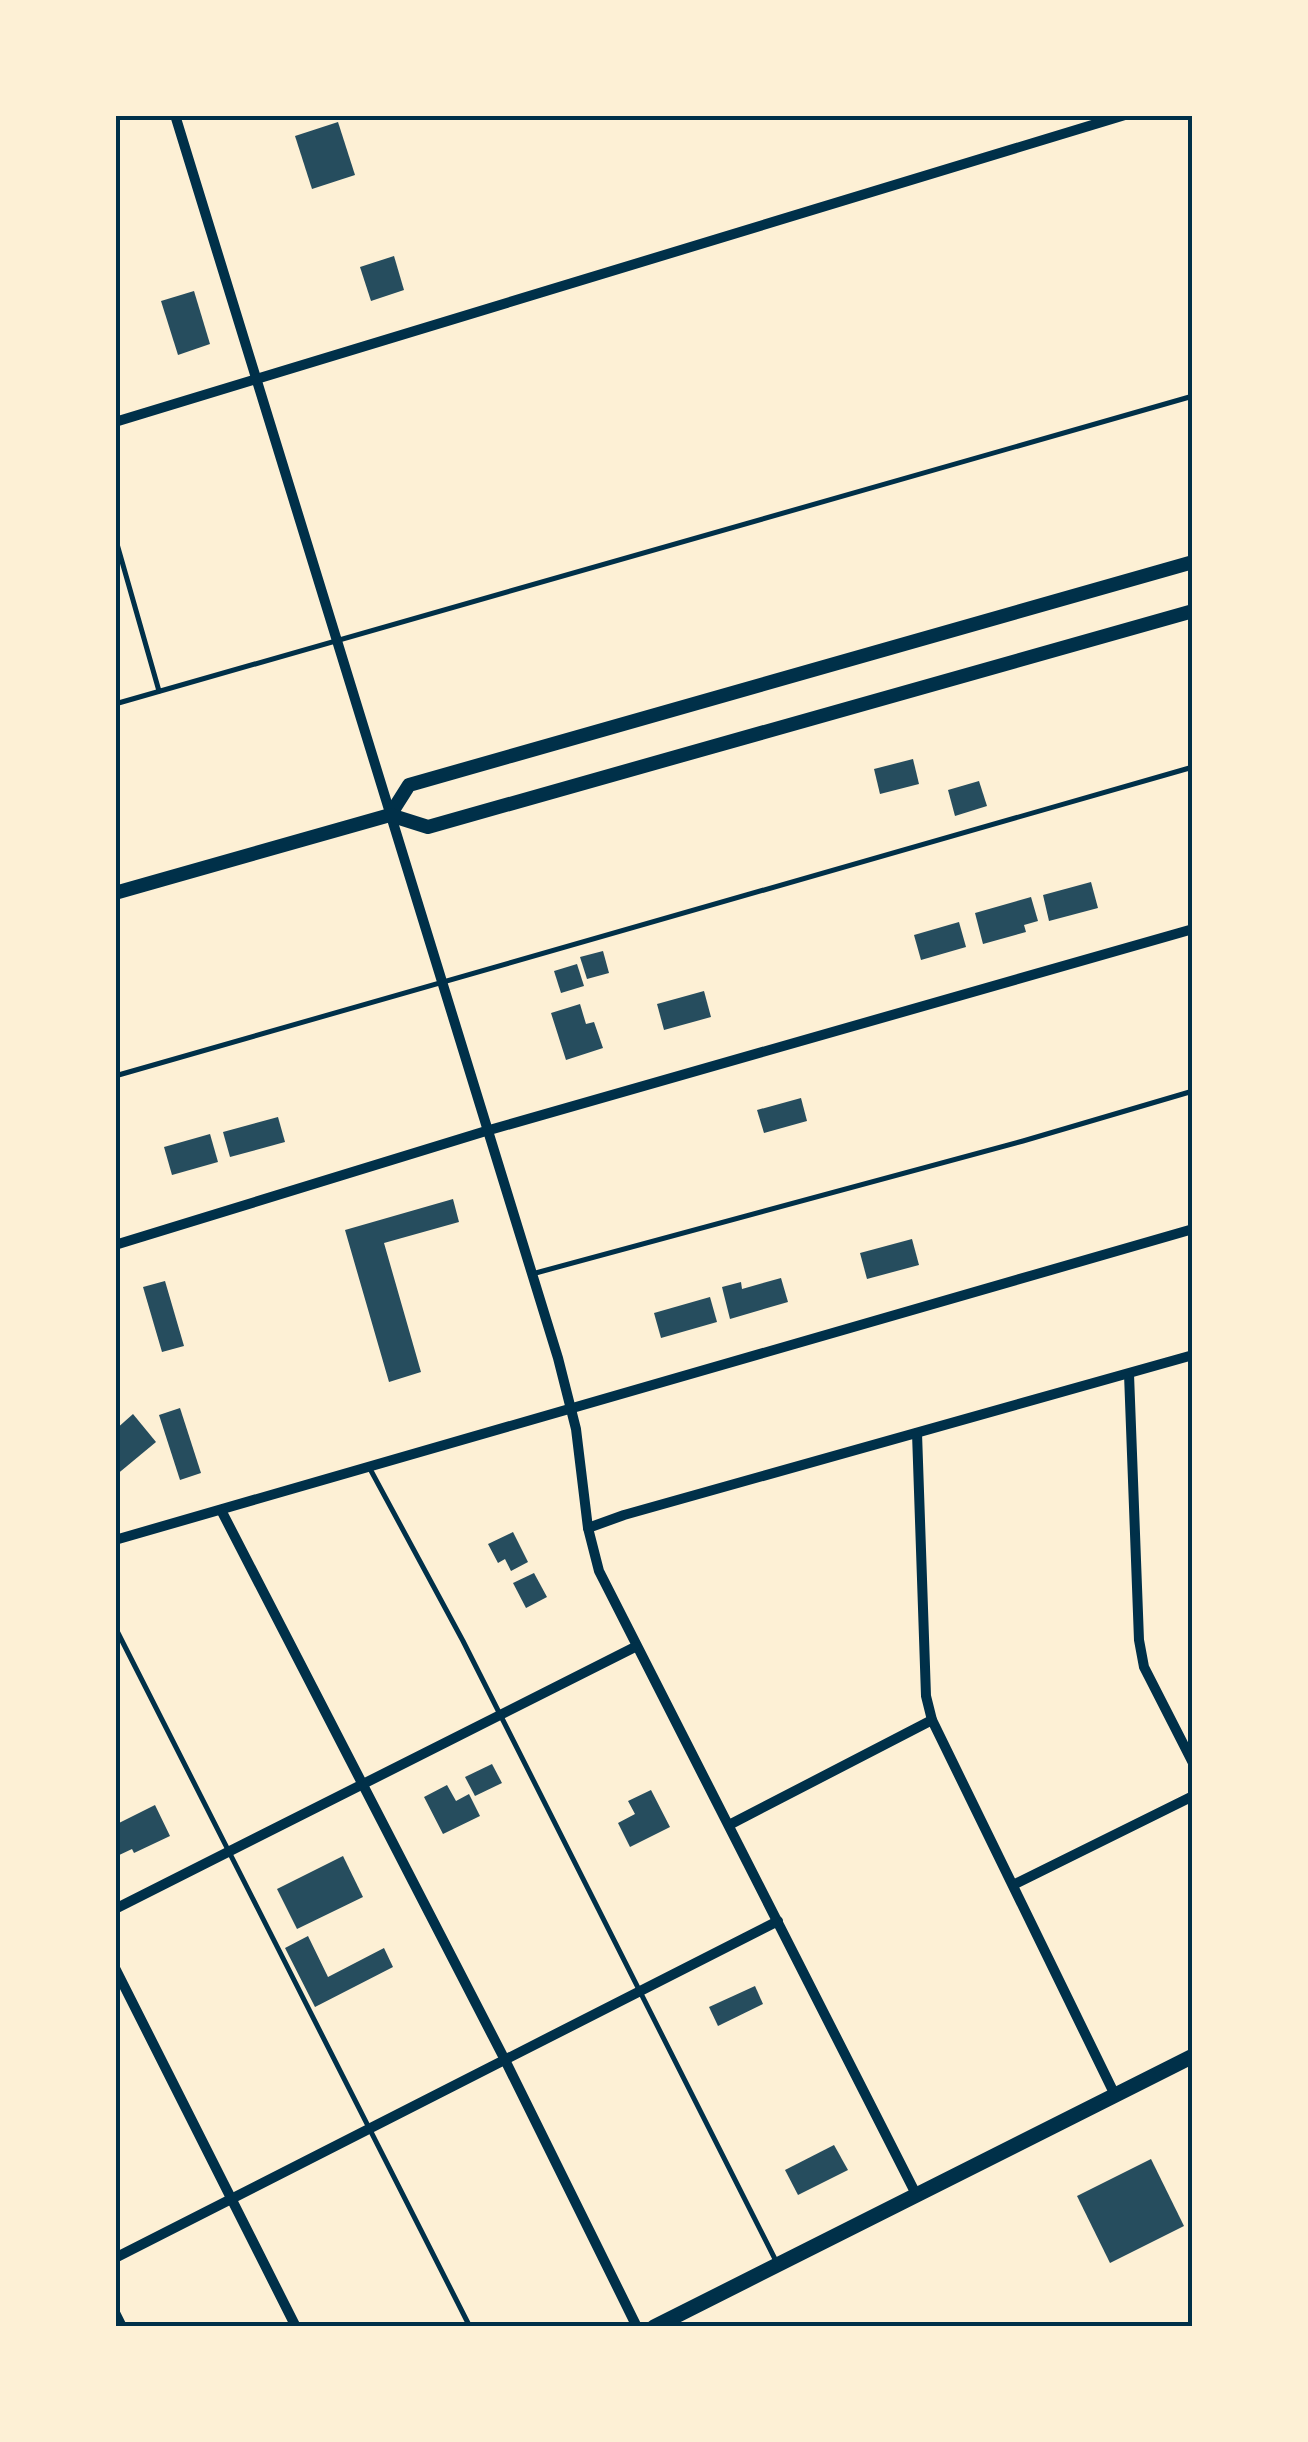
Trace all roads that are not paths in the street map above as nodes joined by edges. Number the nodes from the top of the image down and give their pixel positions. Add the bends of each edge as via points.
1 (176, 115) edge
2 (1125, 115) edge
3 (256, 380) junction
4 (1193, 396) edge
5 (115, 422) edge
6 (115, 537) edge
7 (1193, 562) edge
8 (1193, 611) edge
9 (337, 642) junction
10 (160, 690) junction
11 (115, 704) edge
12 (1193, 767) edge
13 (390, 815) junction
14 (115, 893) edge
15 (1193, 930) edge
16 (440, 983) junction
17 (115, 1076) edge
18 (1193, 1091) edge
19 (486, 1131) junction
20 (1193, 1229) edge
21 (115, 1245) edge
22 (532, 1274) junction
23 (1193, 1355) edge
24 (1129, 1374) junction
25 (570, 1408) junction
26 (917, 1433) junction
27 (369, 1467) junction
28 (221, 1510) junction
29 (588, 1528) junction
30 (115, 1540) edge
31 (115, 1626) edge
32 (636, 1647) junction
33 (499, 1716) junction
34 (932, 1720) junction
35 (1193, 1763) edge
36 (362, 1784) junction
37 (1193, 1796) edge
38 (729, 1826) junction
39 (229, 1852) junction
40 (1014, 1884) junction
41 (115, 1909) edge
42 (778, 1922) junction
43 (115, 1968) edge
44 (640, 1991) junction
45 (1193, 2056) edge
46 (505, 2060) junction
47 (1115, 2095) junction
48 (370, 2128) junction
49 (916, 2196) junction
50 (231, 2199) junction
51 (115, 2258) edge
52 (778, 2264) junction
53 (115, 2307) edge
54 (125, 2327) edge
55 (296, 2327) edge
56 (470, 2327) edge
57 (637, 2327) edge
58 (654, 2327) edge

1 - 3 street
2 - 3 street
3 - 5 street
3 - 9 street
4 - 9 lane
6 - 10 lane
7 - 13 street via 410,784
8 - 13 street via 428,827
9 - 10 lane
9 - 13 street
10 - 11 lane
12 - 16 lane
13 - 14 street
13 - 16 street
15 - 19 street
16 - 17 lane
16 - 19 street
18 - 22 lane
19 - 21 street
19 - 22 street
20 - 25 street
22 - 25 street
23 - 24 street
24 - 26 street
24 - 35 street via 1144,1667
25 - 27 street
25 - 29 street
26 - 29 street
26 - 34 street
27 - 28 street
27 - 33 lane
28 - 30 street
28 - 36 street
29 - 32 street via 598,1571
31 - 39 lane
32 - 33 street
32 - 38 street
33 - 36 street
33 - 44 lane
34 - 38 street
34 - 40 street
36 - 39 street
36 - 46 street
37 - 40 street
38 - 42 street
39 - 41 street
39 - 48 lane
40 - 47 street
42 - 44 street
42 - 49 street
43 - 50 street
44 - 46 street
44 - 52 lane
45 - 47 main road
46 - 48 street
46 - 57 street
47 - 49 main road
48 - 50 street
48 - 56 lane
49 - 52 main road
50 - 51 street
50 - 55 street
52 - 58 main road
53 - 54 lane

